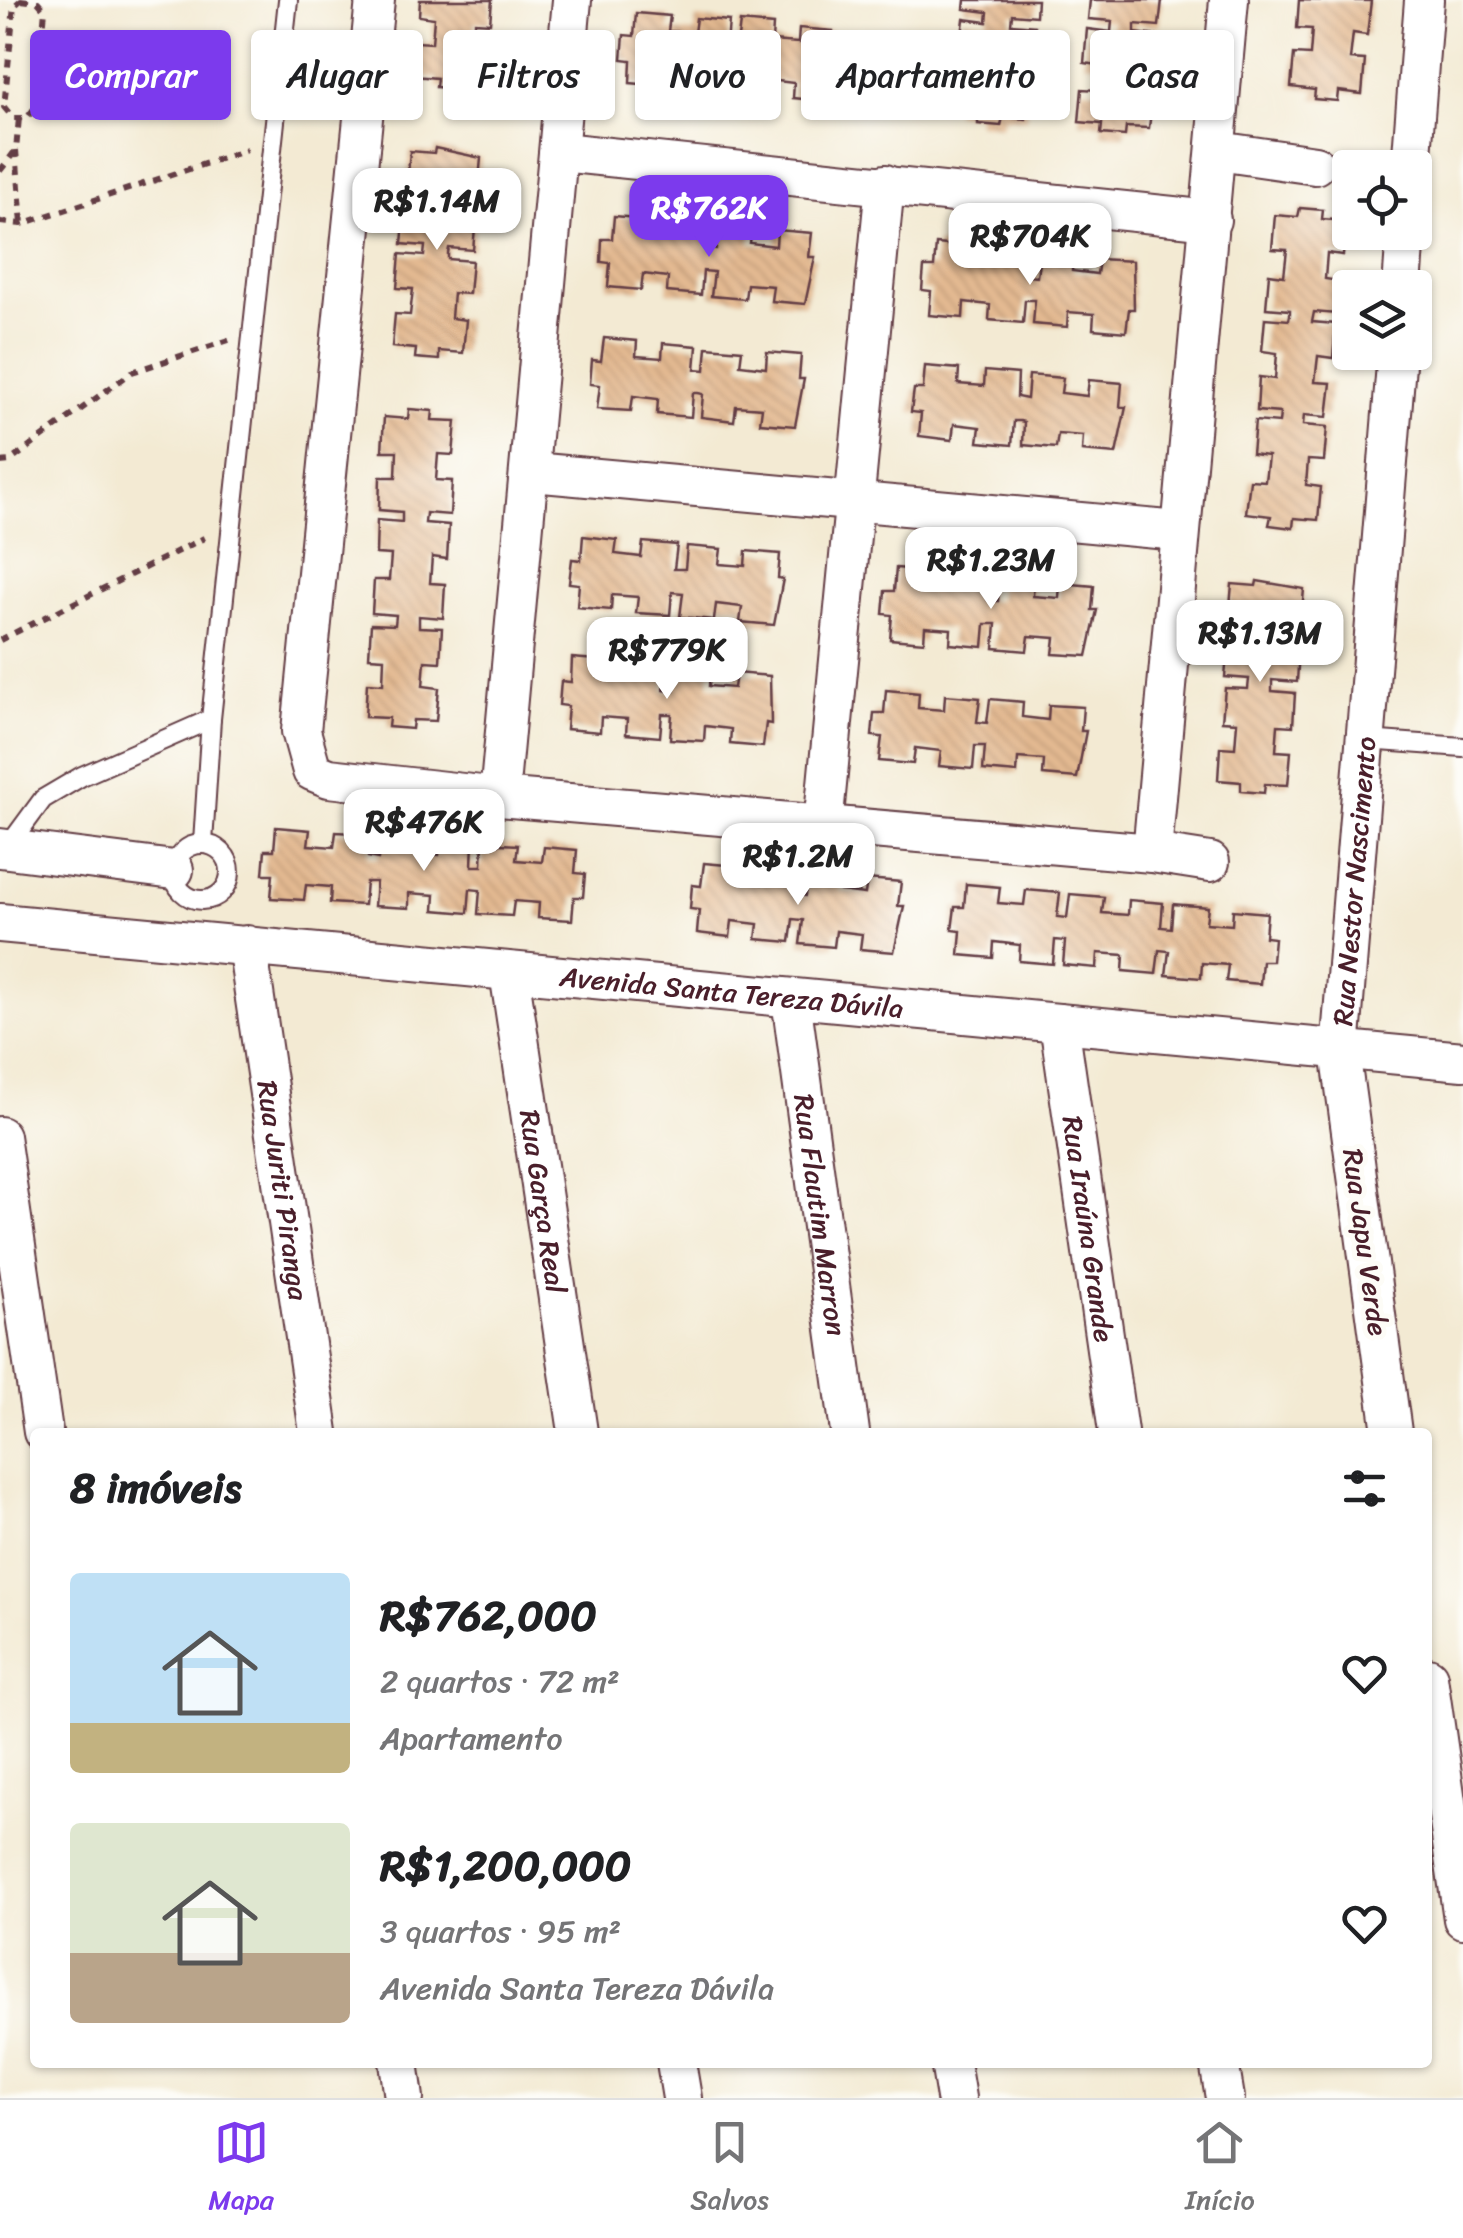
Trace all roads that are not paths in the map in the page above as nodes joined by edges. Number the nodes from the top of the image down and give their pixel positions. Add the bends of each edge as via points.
1 (288, 0) edge
2 (375, 0) edge
3 (572, 0) edge
4 (1230, 0) edge
5 (1424, 0) edge
6 (1412, 150) edge
7 (1218, 151) junction
8 (561, 152) junction
9 (1315, 165) dead end
10 (885, 184) junction
11 (1211, 220) junction
12 (1395, 370) edge
13 (532, 472) junction
14 (854, 501) junction
15 (1179, 531) junction
16 (211, 719) junction
17 (1366, 740) junction
18 (1463, 747) edge
19 (499, 797) junction
20 (824, 826) junction
21 (203, 844) junction
22 (3, 848) edge
23 (1152, 854) junction
24 (1210, 862) dead end
25 (174, 870) junction
26 (0, 924) edge
27 (247, 945) junction
28 (509, 972) junction
29 (791, 999) junction
30 (1058, 1023) junction
31 (1340, 1052) junction
32 (1463, 1061) edge
33 (0, 1136) edge
34 (43, 1428) edge
35 (319, 1428) edge
36 (577, 1428) edge
37 (849, 1428) edge
38 (1117, 1428) edge
39 (1391, 1428) edge
40 (1432, 1699) edge
41 (1444, 1765) edge
42 (1463, 1918) edge
43 (401, 2068) edge
44 (677, 2068) edge
45 (951, 2068) edge
46 (1220, 2068) edge
47 (404, 2098) edge
48 (682, 2098) edge
49 (956, 2098) edge
50 (1225, 2098) edge

1 - 16 lane
2 - 19 street via 301,731 304,755 312,771 328,778
3 - 8 street
4 - 7 street
5 - 6 street
7 - 9 street
7 - 11 street
8 - 10 street
8 - 13 street
10 - 11 street
10 - 14 street
11 - 15 street
12 - 17 street, Rua Nestor Nascimento
13 - 14 street
13 - 19 street
14 - 15 street
14 - 20 street
15 - 23 street
16 - 21 lane
16 - 22 lane via 43,800
17 - 18 lane
17 - 31 street, Rua Nestor Nascimento
19 - 20 street
20 - 23 street
21 - 25 lane via 186,848
21 - 25 lane via 226,856 230,873 224,889 192,898 178,887
22 - 25 street
23 - 24 street
26 - 27 street, Avenida Santa Tereza Dávila
27 - 28 street, Avenida Santa Tereza Dávila
27 - 35 street, Rua Juriti Piranga
28 - 29 street, Avenida Santa Tereza Dávila
28 - 36 street, Rua Garça Real
29 - 30 street, Avenida Santa Tereza Dávila
29 - 37 street, Rua Flautim Marron
30 - 31 street, Avenida Santa Tereza Dávila
30 - 38 street, Rua Iraúna Grande
31 - 32 street, Avenida Santa Tereza Dávila
31 - 39 street, Rua Japu Verde
33 - 34 street
40 - 41 street
41 - 42 street
43 - 47 street
44 - 48 street
45 - 49 street
46 - 50 street

